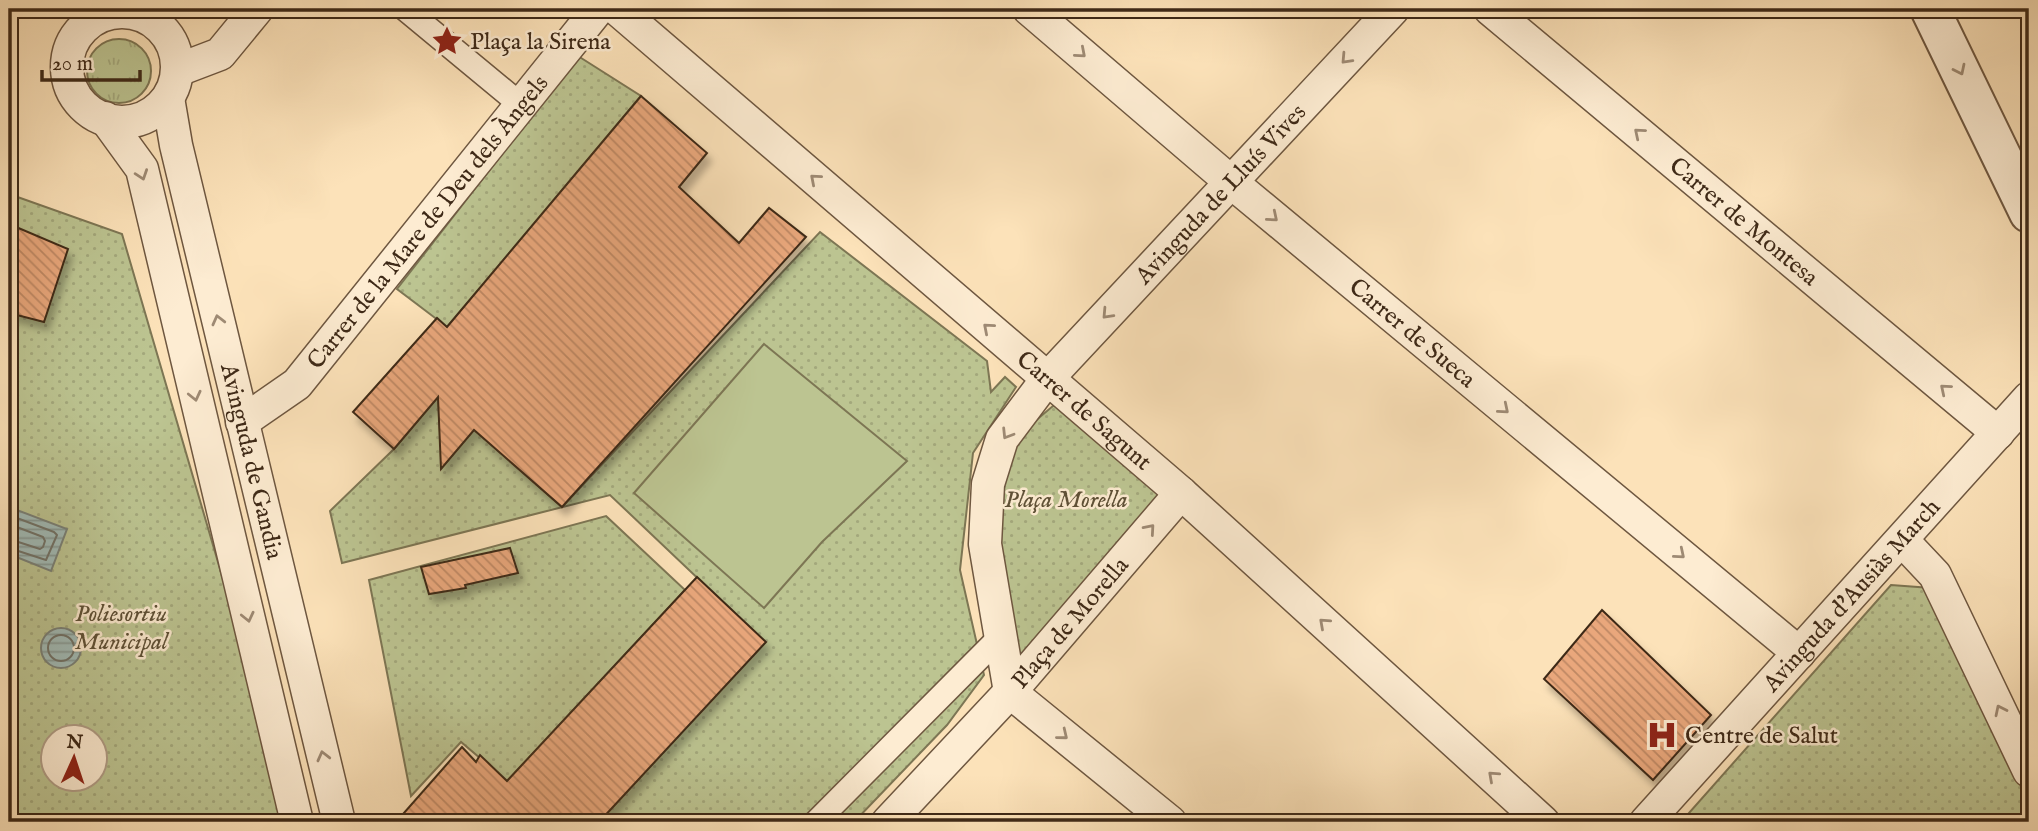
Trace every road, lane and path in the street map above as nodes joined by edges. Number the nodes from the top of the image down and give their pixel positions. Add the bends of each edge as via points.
1 (257, 9) edge
2 (405, 9) edge
3 (598, 9) edge
4 (617, 9) edge
5 (1029, 9) edge
6 (1393, 9) edge
7 (1490, 9) edge
8 (1930, 9) edge
9 (94, 15) edge
10 (151, 15) edge
11 (173, 84) junction
12 (521, 105) junction
13 (106, 118) junction
14 (1231, 182) junction
15 (2029, 213) edge
16 (1047, 379) junction
17 (2029, 398) edge
18 (243, 422) junction
19 (1998, 433) junction
20 (1181, 493) junction
21 (1902, 540) junction
22 (1001, 636) junction
23 (1799, 653) junction
24 (1010, 692) junction
25 (2029, 771) edge
26 (297, 822) edge
27 (339, 822) edge
28 (816, 822) edge
29 (888, 822) edge
30 (1170, 822) edge
31 (1543, 822) edge
32 (1646, 822) edge

1 - 11 street via 220,54
2 - 12 street
3 - 12 street, Carrer de la Mare de Deu dels Àngels
16 -> 4 street, Carrer de Sagunt
5 -> 14 street, Carrer de Sueca
6 -> 14 street, Avinguda de Lluís Vives
19 -> 7 street, Carrer de Montesa
8 -> 15 street
9 - 10 street
9 - 13 street via 68,52 67,76 77,100 92,114
10 - 11 street via 177,57
11 - 13 street via 156,111 137,120
18 -> 11 street, Avinguda de Gandia via 176,145
12 - 18 street, Carrer de la Mare de Deu dels Àngels via 297,384
13 -> 26 street, Avinguda de Gandia via 142,169
14 -> 16 street, Avinguda de Lluís Vives
14 -> 23 street, Carrer de Sueca
16 - 20 street, Carrer de Sagunt
16 -> 22 street, Plaça de Morella via 1002,439 988,484 985,544
17 - 19 street, Avinguda d'Ausiàs March
27 -> 18 street, Avinguda de Gandia
19 - 21 street, Avinguda d'Ausiàs March
24 -> 20 street, Plaça de Morella
31 -> 20 street, Carrer de Sagunt
21 - 23 street, Avinguda d'Ausiàs March
25 -> 21 street via 1935,575
22 - 24 street, Plaça de Morella
22 - 28 street
23 - 32 street, Avinguda d'Ausiàs March
24 - 29 street
24 -> 30 street

